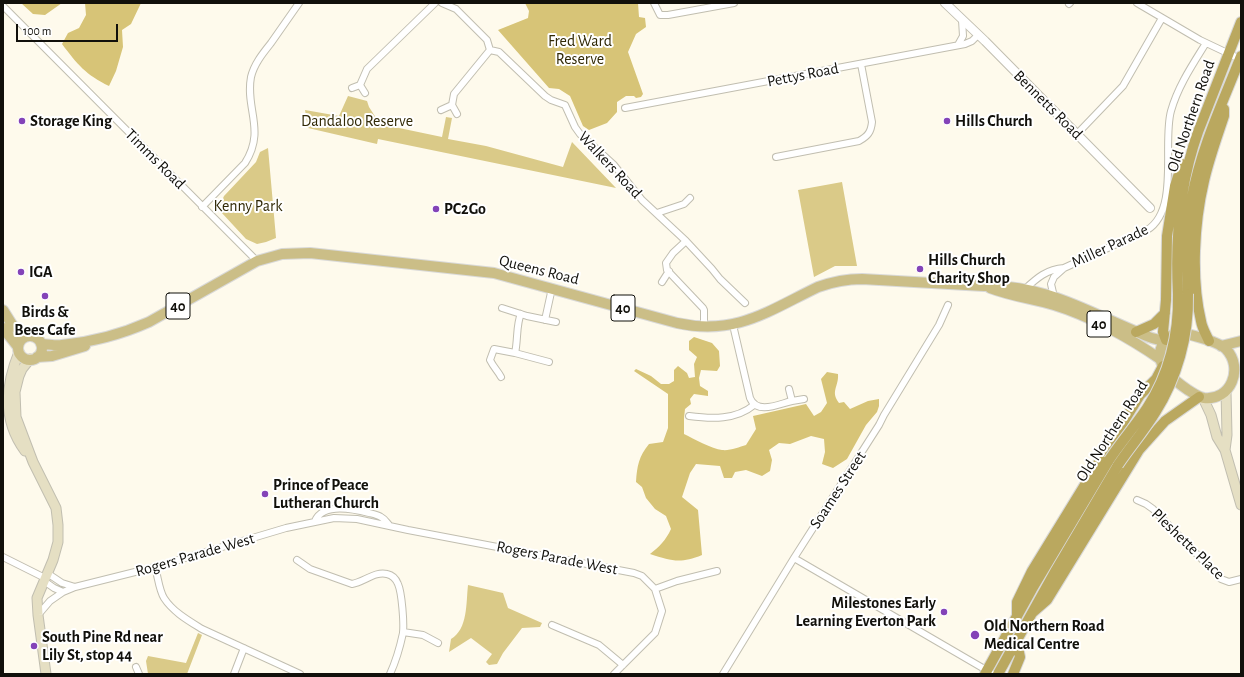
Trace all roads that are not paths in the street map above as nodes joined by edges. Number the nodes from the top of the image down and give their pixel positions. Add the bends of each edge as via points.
1 (299, 3) edge
2 (435, 3) edge
3 (442, 3) edge
4 (654, 3) edge
5 (734, 3) edge
6 (945, 3) edge
7 (1136, 3) edge
8 (3, 6) edge
9 (1162, 18) junction
10 (962, 20) junction
11 (1241, 22) edge
12 (978, 35) junction
13 (1206, 43) junction
14 (958, 45) junction
15 (490, 50) junction
16 (1228, 54) junction
17 (1240, 58) edge
18 (861, 64) junction
19 (360, 85) junction
20 (352, 88) dead end
21 (365, 93) dead end
22 (1224, 101) junction
23 (452, 105) junction
24 (625, 108) dead end
25 (442, 110) dead end
26 (457, 114) dead end
27 (1198, 132) junction
28 (1077, 134) junction
29 (776, 157) dead end
30 (690, 198) dead end
31 (202, 207) junction
32 (1150, 208) dead end
33 (657, 213) junction
34 (686, 241) junction
35 (257, 262) junction
36 (1064, 268) junction
37 (669, 271) junction
38 (662, 282) dead end
39 (984, 286) junction
40 (552, 288) junction
41 (1025, 289) junction
42 (1183, 294) junction
43 (1054, 297) junction
44 (745, 303) dead end
45 (948, 305) dead end
46 (502, 308) dead end
47 (3, 310) edge
48 (1165, 313) junction
49 (521, 314) junction
50 (545, 320) junction
51 (556, 322) dead end
52 (733, 325) junction
53 (704, 327) junction
54 (3, 328) edge
55 (1136, 332) junction
56 (27, 336) junction
57 (95, 340) junction
58 (1165, 340) junction
59 (1209, 341) junction
60 (1241, 341) edge
61 (41, 344) junction
62 (1221, 346) junction
63 (19, 350) junction
64 (515, 352) junction
65 (33, 358) junction
66 (549, 362) dead end
67 (1162, 363) junction
68 (1238, 374) edge
69 (501, 377) dead end
70 (789, 389) dead end
71 (1226, 391) junction
72 (1201, 397) junction
73 (804, 398) dead end
74 (792, 401) junction
75 (754, 404) junction
76 (9, 410) edge
77 (689, 416) dead end
78 (1225, 450) junction
79 (1114, 463) junction
80 (1137, 500) dead end
81 (1241, 504) edge
82 (315, 521) junction
83 (390, 526) junction
84 (3, 557) edge
85 (794, 558) junction
86 (297, 560) dead end
87 (155, 567) junction
88 (717, 571) dead end
89 (45, 577) junction
90 (1241, 579) edge
91 (75, 587) junction
92 (655, 589) junction
93 (63, 592) junction
94 (1032, 613) junction
95 (38, 615) junction
96 (1017, 616) junction
97 (552, 626) dead end
98 (403, 632) junction
99 (438, 643) dead end
100 (1016, 643) junction
101 (244, 648) junction
102 (623, 665) junction
103 (136, 667) dead end
104 (988, 673) edge
105 (46, 674) edge
106 (139, 674) edge
107 (234, 674) edge
108 (300, 674) edge
109 (390, 674) edge
110 (614, 674) edge
111 (723, 674) edge
112 (998, 674) edge
113 (1013, 674) edge

1 - 31 street via 254,68 250,86 255,136 250,155
2 - 19 street via 367,69
3 - 15 street via 462,14 487,40
4 - 5 street via 660,15
6 - 10 street, Bennetts Road
7 - 9 street
8 - 31 street, Timms Road
9 - 13 street
9 - 28 street via 1123,86
10 - 12 street, Bennetts Road
10 - 14 street via 963,36
11 - 16 highway, Old Northern Road
12 - 14 street, Pettys Road via 972,41
12 - 28 street, Bennetts Road
13 - 16 street
13 - 36 street, Miller Parade via 1178,90 1171,112 1167,137 1168,174 1160,218 1147,230
14 - 18 street, Pettys Road
15 - 23 street via 454,94
15 - 33 street, Walkers Road via 500,52 545,96 565,105 580,134 614,165 642,200
16 - 17 street
16 - 27 highway, Old Northern Road
17 - 22 highway, Old Northern Road
18 - 24 street, Pettys Road
18 - 29 street via 872,122 871,130 865,138
19 - 20 street
19 - 21 street
22 - 42 highway, Old Northern Road via 1201,160 1191,198
22 - 59 highway via 1224,116 1204,179 1195,236 1197,299 1201,321
23 - 25 street
23 - 26 street
27 - 42 highway, Old Northern Road via 1181,196 1176,251
27 - 48 highway via 1188,144 1175,186 1166,250
28 - 32 street, Bennetts Road
30 - 33 street via 684,204
31 - 35 street, Timms Road
33 - 34 street, Walkers Road
34 - 37 street via 666,263
34 - 44 street, Walkers Road
35 - 40 main road, Queens Road / 40 via 282,254 310,253 494,274
35 - 57 main road, Queens Road / 40 via 150,322
36 - 41 street, Miller Parade via 1053,269
36 - 43 street, Miller Parade via 1050,284
37 - 38 street
37 - 53 street via 703,308
39 - 41 main road, Queens Road / 40 via 1004,285
39 - 52 main road, Queens Road / 40 via 847,279 823,285 762,315
39 - 67 main road, Queens Road / 40 via 1054,305 1086,317 1149,351
40 - 50 street
40 - 53 main road, Queens Road / 40 via 677,323
41 - 43 main road, Queens Road / 40
42 - 79 highway, Old Northern Road, bridge via 1175,337 1161,382
43 - 55 main road, Queens Road / 40
45 - 85 street, Soames Street via 939,325 879,425
46 - 49 street
47 - 56 main road, 40 via 11,324
48 - 55 highway via 1154,324
48 - 58 highway
49 - 50 street
49 - 64 street
50 - 51 street
52 - 53 main road, Queens Road / 40
52 - 75 street via 750,398
54 - 63 main road
55 - 58 main road, Queens Road / 40
56 - 61 main road, 40 via 37,338
56 - 63 main road via 21,340
57 - 61 main road, Queens Road / 40 via 62,345
57 - 65 main road, Queens Road / 40 via 71,351
58 - 59 main road via 1183,333
58 - 67 main road via 1160,352
59 - 62 main road
60 - 62 main road
61 - 65 main road via 41,351
62 - 68 main road via 1229,353
63 - 65 main road via 24,357
63 - 76 main road via 8,393
64 - 66 street
64 - 69 street via 494,349 490,360
65 - 76 main road via 22,369
67 - 72 main road, 40 via 1166,372
67 - 96 highway via 1156,379 1140,395 1032,571 1017,602
68 - 71 main road
70 - 74 street
71 - 72 main road via 1218,396
71 - 78 main road
72 - 78 main road
72 - 94 highway via 1176,411 1139,450 1047,600
73 - 74 street
74 - 75 street via 763,408
75 - 77 street via 744,412 724,417 710,419
76 - 89 main road via 56,508 58,542
78 - 81 main road
79 - 94 highway, Old Northern Road
79 - 96 highway, Old Northern Road
80 - 90 street, Pleshette Place via 1153,509 1221,579 1229,582
82 - 83 street, Rogers Parade West via 350,518
82 - 83 street, Rogers Parade West via 322,513 348,508 382,517
82 - 87 street, Rogers Parade West
83 - 92 street, Rogers Parade West via 634,573 642,576
84 - 89 street
85 - 104 street
85 - 111 street, Soames Street
86 - 98 street via 310,569 352,584 378,574 393,576 398,583 401,599
87 - 91 street, Rogers Parade West
87 - 101 street via 164,598 172,608 202,629
88 - 92 street
89 - 91 street
89 - 93 street via 54,588
89 - 95 main road via 37,598
91 - 93 street, Rogers Parade West
92 - 102 street via 662,611 654,633
93 - 95 street, Rogers Parade West via 50,601
94 - 100 highway, Old Northern Road
95 - 105 main road
96 - 104 highway, Old Northern Road
97 - 102 street via 599,645
98 - 99 street via 423,636
98 - 109 street
100 - 112 highway, Old Northern Road
100 - 113 highway via 1020,657
101 - 107 street
101 - 108 street
102 - 110 street
103 - 106 street

